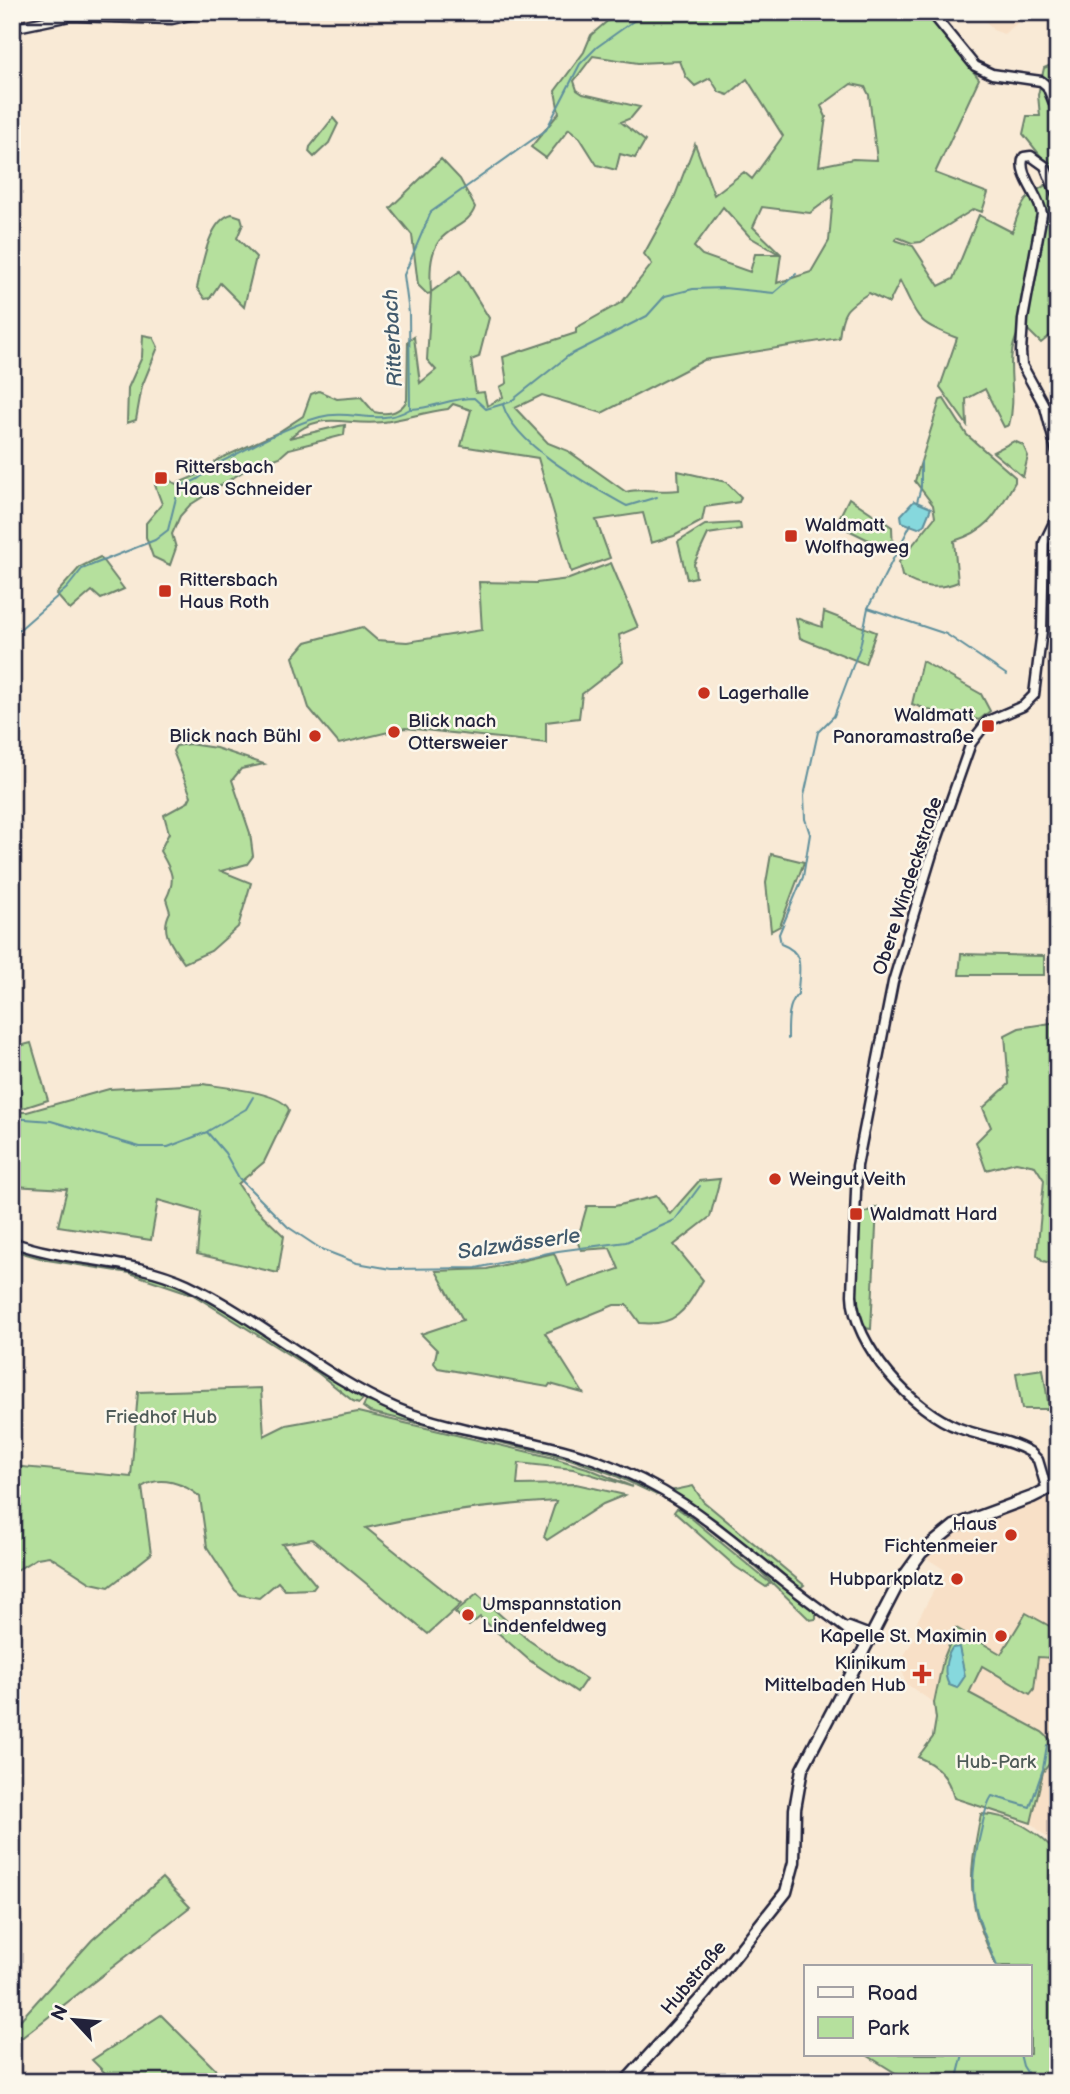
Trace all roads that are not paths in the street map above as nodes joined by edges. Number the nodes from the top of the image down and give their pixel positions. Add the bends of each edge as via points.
1 (203, 12) edge
2 (931, 12) edge
3 (12, 27) edge
4 (1058, 113) edge
5 (1058, 198) edge
6 (1058, 457) edge
7 (1058, 514) edge
8 (12, 1242) edge
9 (1058, 1484) edge
10 (1047, 1490) junction
11 (867, 1640) junction
12 (625, 2082) edge

1 - 3 street via 172,19 70,16
2 - 4 street via 975,66 992,74 1035,78 1047,86
5 - 6 street via 1041,161 1024,157 1021,168 1042,214 1023,319 1022,365 1045,407
7 - 10 street, Obere Windeckstraße via 1044,542 1042,630 1034,695 1023,706 988,721 971,743 893,982 855,1179 852,1305 877,1358 911,1396 957,1428 1030,1452 1038,1460
8 - 11 street via 168,1276 396,1407 445,1424 570,1451 622,1471 688,1504 825,1613
9 - 10 main road
10 - 11 main road via 971,1518 938,1537 897,1586
11 - 12 main road, Hubstraße via 803,1769 796,1799 794,1862 786,1892 704,1995

